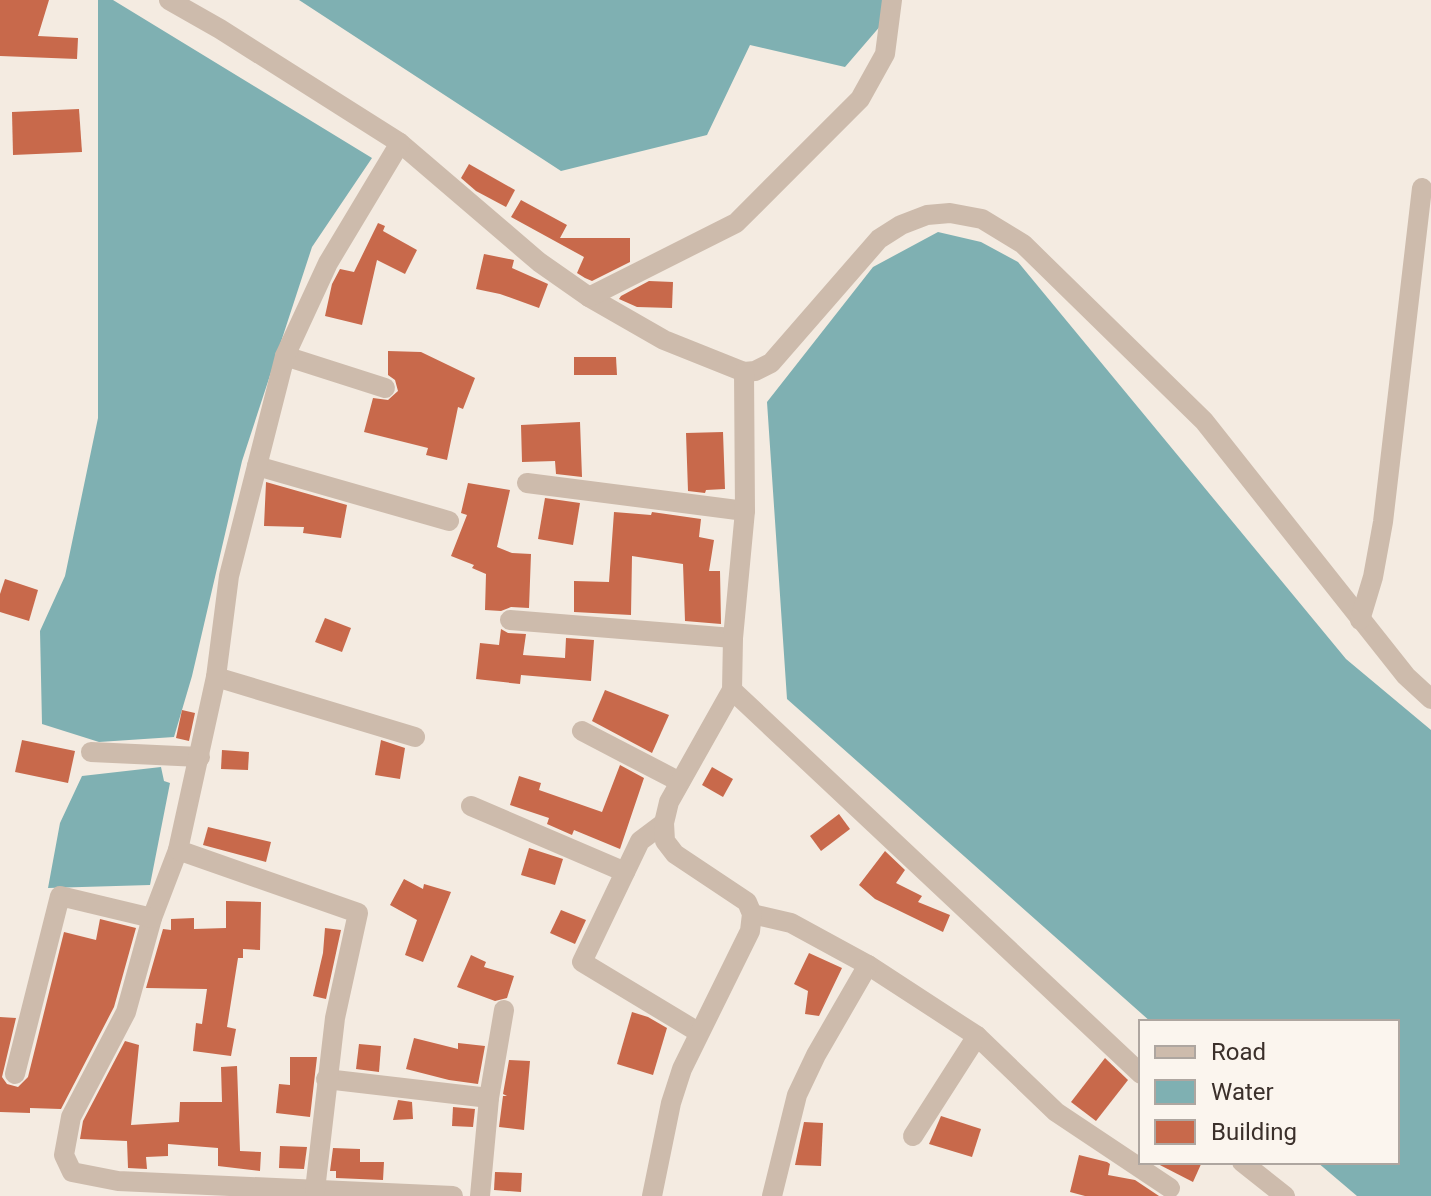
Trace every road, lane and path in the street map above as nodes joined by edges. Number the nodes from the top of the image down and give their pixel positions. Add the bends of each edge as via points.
1 (169, 0) edge
2 (892, 0) edge
3 (400, 143) junction
4 (1422, 188) dead end
5 (1423, 245) edge
6 (589, 297) junction
7 (285, 356) junction
8 (744, 372) junction
9 (385, 388) dead end
10 (257, 466) junction
11 (527, 483) dead end
12 (745, 511) junction
13 (449, 521) dead end
14 (510, 620) dead end
15 (1360, 620) junction
16 (733, 638) junction
17 (216, 677) junction
18 (732, 690) junction
19 (1431, 699) edge
20 (582, 731) dead end
21 (415, 737) dead end
22 (91, 752) dead end
23 (200, 757) junction
24 (680, 782) junction
25 (471, 806) dead end
26 (664, 823) junction
27 (178, 850) junction
28 (625, 872) junction
29 (752, 914) junction
30 (152, 918) junction
31 (868, 965) junction
32 (504, 1010) dead end
33 (698, 1032) junction
34 (977, 1036) junction
35 (1139, 1072) edge
36 (15, 1074) dead end
37 (326, 1079) junction
38 (489, 1098) junction
39 (913, 1136) dead end
40 (1245, 1164) edge
41 (1170, 1188) dead end
42 (315, 1190) junction
43 (453, 1196) edge
44 (480, 1196) edge
45 (652, 1196) edge
46 (772, 1196) edge
47 (1285, 1196) edge

1 - 3 street
2 - 6 street via 885,54 860,99 736,223
3 - 6 street via 539,262
3 - 7 street via 328,263
4 - 5 street
5 - 15 street via 1383,522
6 - 8 street via 664,340
7 - 9 street
7 - 10 street
8 - 12 street
8 - 15 street via 771,363 879,239 927,215 982,219 1023,244 1204,421
10 - 13 street
10 - 17 street via 229,576
11 - 12 street
12 - 16 street
14 - 16 street
15 - 19 street
16 - 18 street
17 - 21 street
17 - 23 street
18 - 24 street
18 - 35 street
20 - 24 street
22 - 23 street
23 - 27 street
24 - 26 street
25 - 28 street
26 - 28 street via 640,841
26 - 29 street via 665,841 675,854 747,902
27 - 30 street
27 - 37 street via 358,913
28 - 33 street via 582,962
29 - 31 street via 791,923
29 - 33 street via 750,931
30 - 36 street via 60,896
30 - 42 street via 126,1012 71,1117 64,1155 72,1172 118,1181
31 - 34 street
31 - 46 street via 797,1095
32 - 38 street
33 - 45 street via 671,1103
34 - 39 street
34 - 41 street via 1056,1112
37 - 38 street
37 - 42 street
38 - 44 street
40 - 47 street
42 - 43 street

